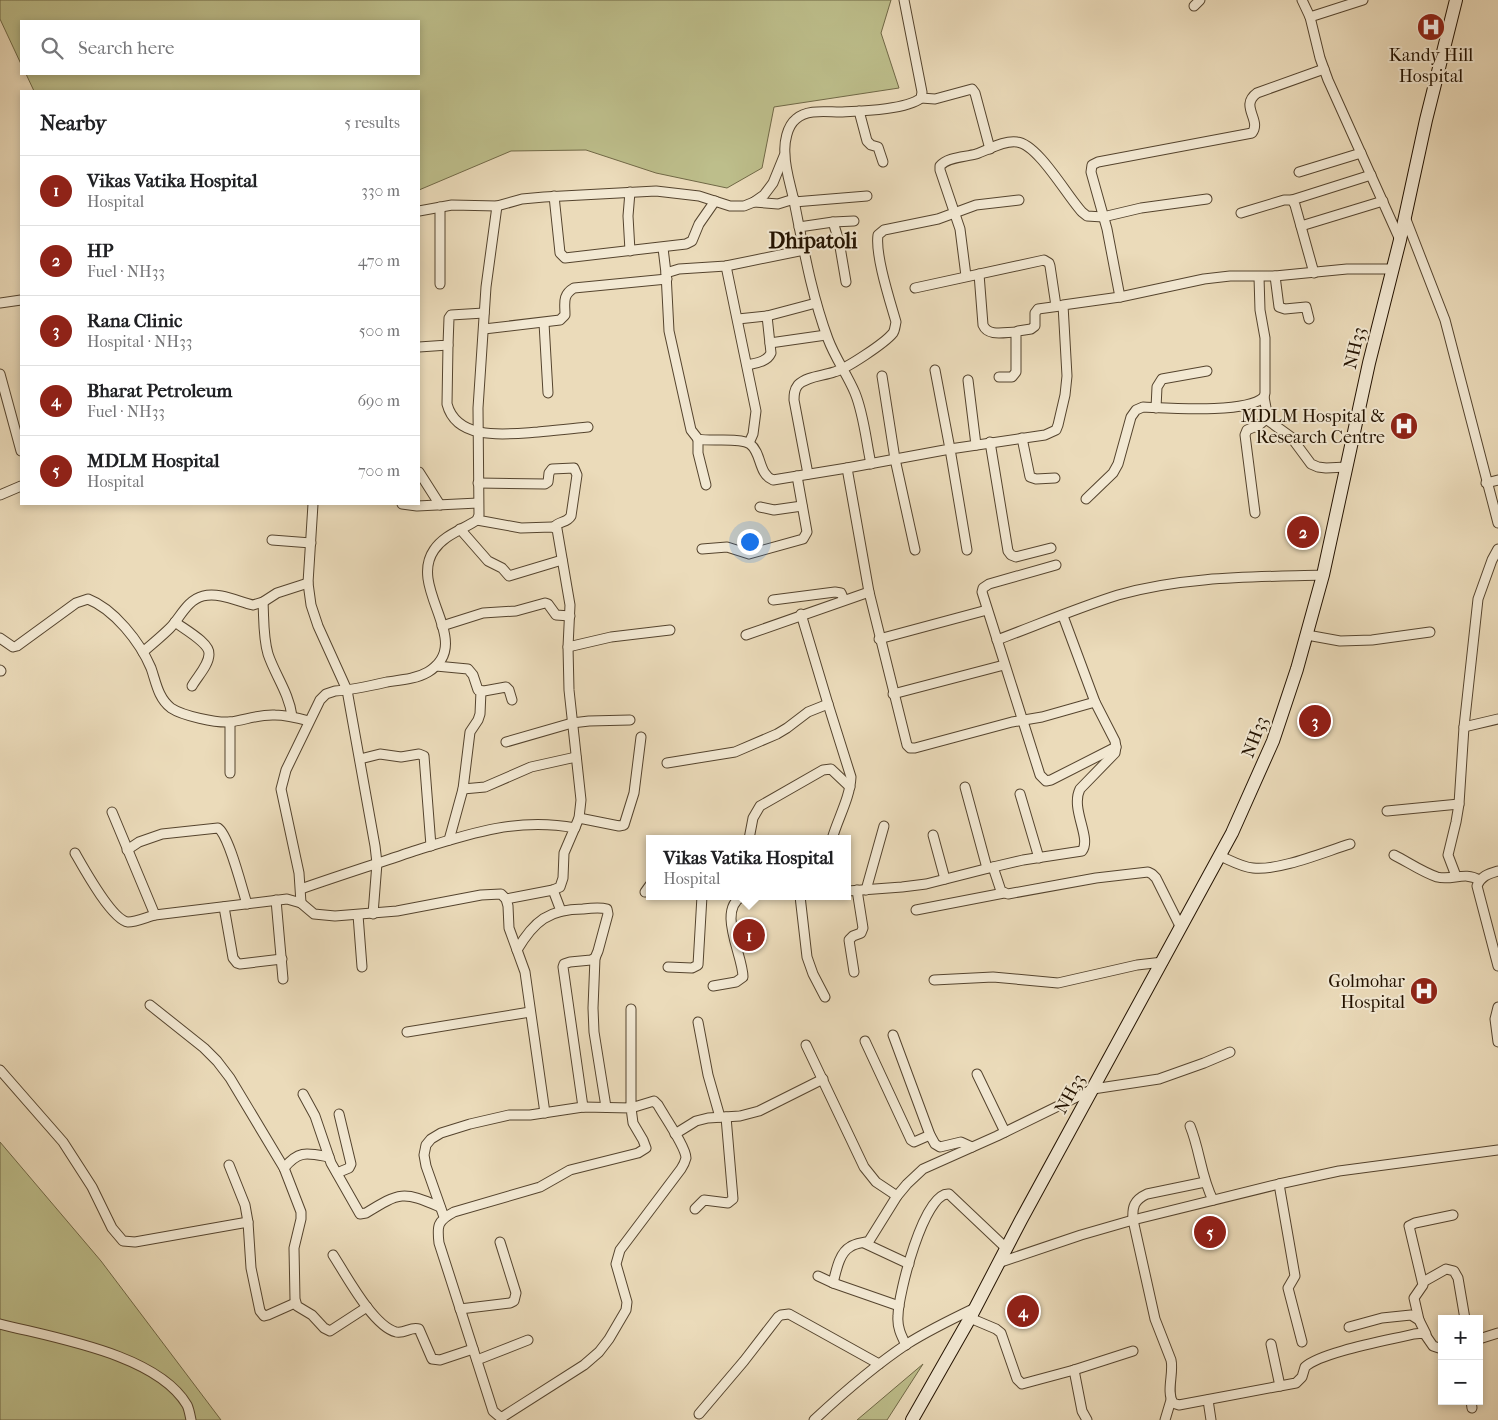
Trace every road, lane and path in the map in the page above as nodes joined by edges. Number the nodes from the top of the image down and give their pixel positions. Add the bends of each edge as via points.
1 (904, 0) edge
2 (1302, 0) edge
3 (1363, 0) edge
4 (1456, 0) edge
5 (1310, 17) junction
6 (1324, 69) junction
7 (921, 98) junction
8 (859, 110) junction
9 (990, 149) junction
10 (784, 153) junction
11 (1361, 153) junction
12 (883, 162) dead end
13 (1299, 172) dead end
14 (1371, 175) junction
15 (630, 192) junction
16 (554, 196) junction
17 (867, 196) dead end
18 (1207, 199) dead end
19 (1019, 200) dead end
20 (1292, 200) junction
21 (794, 201) junction
22 (1383, 201) junction
23 (715, 202) junction
24 (754, 202) junction
25 (497, 206) junction
26 (440, 207) junction
27 (420, 211) edge
28 (956, 213) junction
29 (1242, 213) dead end
30 (1404, 214) junction
31 (1103, 216) junction
32 (854, 221) dead end
33 (833, 222) junction
34 (1301, 226) junction
35 (799, 227) junction
36 (1400, 240) junction
37 (663, 248) junction
38 (804, 250) junction
39 (630, 251) junction
40 (726, 266) junction
41 (1392, 269) junction
42 (1314, 273) junction
43 (979, 274) junction
44 (666, 276) junction
45 (966, 276) junction
46 (1275, 276) junction
47 (1259, 277) junction
48 (846, 282) dead end
49 (440, 284) dead end
50 (916, 288) dead end
51 (1120, 297) junction
52 (20, 300) edge
53 (0, 303) edge
54 (816, 303) junction
55 (1059, 306) junction
56 (484, 313) junction
57 (767, 316) junction
58 (738, 319) junction
59 (1310, 319) dead end
60 (544, 322) junction
61 (484, 329) junction
62 (1016, 332) junction
63 (826, 335) junction
64 (770, 343) junction
65 (448, 345) junction
66 (420, 347) edge
67 (747, 365) junction
68 (842, 369) junction
69 (935, 370) dead end
70 (1208, 370) dead end
71 (0, 374) edge
72 (882, 376) dead end
73 (999, 378) dead end
74 (968, 380) dead end
75 (548, 393) dead end
76 (1264, 397) junction
77 (1156, 408) junction
78 (20, 418) edge
79 (1266, 419) junction
80 (15, 424) junction
81 (588, 427) dead end
82 (478, 431) junction
83 (1022, 438) junction
84 (698, 439) junction
85 (990, 442) junction
86 (749, 444) junction
87 (976, 445) junction
88 (20, 446) edge
89 (950, 449) junction
90 (895, 459) junction
91 (871, 464) junction
92 (1347, 467) junction
93 (847, 468) junction
94 (420, 474) edge
95 (808, 474) junction
96 (797, 476) junction
97 (1055, 478) dead end
98 (1498, 480) edge
99 (478, 483) junction
100 (1486, 483) junction
101 (706, 485) dead end
102 (20, 486) edge
103 (0, 495) edge
104 (1086, 499) dead end
105 (478, 503) junction
106 (313, 505) edge
107 (410, 505) edge
108 (440, 505) junction
109 (802, 506) junction
110 (760, 507) dead end
111 (1496, 507) edge
112 (1255, 513) dead end
113 (477, 520) junction
114 (1498, 524) edge
115 (554, 527) junction
116 (460, 529) junction
117 (272, 540) dead end
118 (311, 543) junction
119 (1051, 548) dead end
120 (702, 549) dead end
121 (1498, 549) edge
122 (915, 550) dead end
123 (967, 550) dead end
124 (562, 560) junction
125 (1056, 565) dead end
126 (1323, 575) junction
127 (308, 583) junction
128 (869, 592) junction
129 (773, 600) dead end
130 (844, 600) junction
131 (263, 602) junction
132 (987, 610) junction
133 (801, 614) junction
134 (570, 616) junction
135 (1063, 616) junction
136 (175, 622) junction
137 (442, 626) junction
138 (670, 630) dead end
139 (1430, 632) dead end
140 (746, 635) dead end
141 (1307, 635) junction
142 (0, 638) edge
143 (879, 639) junction
144 (997, 640) junction
145 (568, 647) junction
146 (143, 652) junction
147 (1004, 665) junction
148 (436, 666) junction
149 (192, 686) dead end
150 (347, 690) junction
151 (481, 691) junction
152 (893, 694) junction
153 (512, 700) dead end
154 (1095, 702) junction
155 (828, 704) junction
156 (292, 716) junction
157 (630, 720) dead end
158 (1022, 720) junction
159 (1498, 720) edge
160 (309, 721) junction
161 (230, 722) junction
162 (572, 723) junction
163 (1464, 727) junction
164 (641, 737) dead end
165 (506, 742) dead end
166 (1116, 747) junction
167 (576, 756) junction
168 (360, 759) junction
169 (667, 762) dead end
170 (230, 774) dead end
171 (850, 787) junction
172 (965, 787) dead end
173 (463, 789) junction
174 (1020, 794) dead end
175 (1459, 804) junction
176 (1387, 811) dead end
177 (112, 812) dead end
178 (579, 818) junction
179 (884, 826) dead end
180 (575, 828) junction
181 (749, 835) edge
182 (833, 835) edge
183 (933, 835) dead end
184 (449, 840) junction
185 (1350, 844) dead end
186 (431, 846) junction
187 (127, 850) junction
188 (75, 853) dead end
189 (1394, 855) dead end
190 (1220, 856) junction
191 (1039, 858) junction
192 (377, 863) junction
193 (990, 867) junction
194 (1498, 870) edge
195 (1456, 876) junction
196 (945, 879) junction
197 (1480, 880) junction
198 (301, 889) junction
199 (553, 890) junction
200 (857, 890) edge
201 (1004, 893) junction
202 (506, 899) junction
203 (276, 900) junction
204 (702, 900) edge
205 (738, 900) edge
206 (800, 900) edge
207 (247, 904) junction
208 (301, 904) junction
209 (224, 907) junction
210 (916, 910) dead end
211 (561, 911) junction
212 (358, 914) junction
213 (373, 914) junction
214 (154, 915) junction
215 (1181, 928) junction
216 (517, 950) junction
217 (595, 958) junction
218 (282, 959) junction
219 (1163, 962) junction
220 (1498, 966) edge
221 (362, 967) dead end
222 (668, 967) dead end
223 (854, 972) dead end
224 (284, 978) dead end
225 (934, 980) dead end
226 (713, 986) dead end
227 (825, 996) dead end
228 (150, 1005) dead end
229 (1498, 1007) edge
230 (631, 1008) dead end
231 (530, 1012) junction
232 (698, 1022) dead end
233 (407, 1032) dead end
234 (892, 1035) dead end
235 (866, 1041) dead end
236 (1498, 1042) edge
237 (806, 1045) dead end
238 (1230, 1052) dead end
239 (0, 1070) edge
240 (977, 1074) dead end
241 (823, 1079) junction
242 (1092, 1089) junction
243 (303, 1094) dead end
244 (583, 1107) junction
245 (606, 1107) junction
246 (630, 1108) junction
247 (545, 1112) junction
248 (338, 1114) dead end
249 (723, 1117) junction
250 (1190, 1126) dead end
251 (1005, 1132) junction
252 (675, 1134) junction
253 (930, 1135) junction
254 (972, 1147) junction
255 (1498, 1150) edge
256 (329, 1157) junction
257 (229, 1165) dead end
258 (284, 1168) junction
259 (336, 1173) junction
260 (1205, 1182) junction
261 (1279, 1184) junction
262 (897, 1196) junction
263 (1213, 1200) junction
264 (440, 1207) junction
265 (695, 1208) dead end
266 (1453, 1214) dead end
267 (444, 1217) junction
268 (1133, 1220) junction
269 (248, 1222) junction
270 (500, 1242) dead end
271 (864, 1242) junction
272 (1006, 1248) junction
273 (333, 1255) dead end
274 (998, 1263) junction
275 (909, 1264) junction
276 (818, 1276) dead end
277 (1423, 1282) junction
278 (833, 1283) junction
279 (296, 1303) junction
280 (367, 1306) junction
281 (899, 1306) junction
282 (460, 1309) junction
283 (972, 1313) junction
284 (1464, 1315) edge
285 (1420, 1320) junction
286 (0, 1324) edge
287 (1349, 1327) dead end
288 (1498, 1333) edge
289 (1426, 1334) junction
290 (1483, 1338) edge
291 (528, 1340) dead end
292 (1302, 1342) dead end
293 (1271, 1344) dead end
294 (906, 1345) junction
295 (1438, 1348) edge
296 (473, 1349) junction
297 (1133, 1351) dead end
298 (476, 1360) junction
299 (880, 1364) junction
300 (1074, 1370) junction
301 (1280, 1386) junction
302 (1171, 1400) junction
303 (1208, 1400) junction
304 (699, 1414) dead end
305 (504, 1418) edge
306 (192, 1420) edge
307 (814, 1420) edge
308 (912, 1420) edge
309 (1086, 1420) edge
310 (1165, 1420) edge
311 (1210, 1420) edge

1 - 7 street
2 - 5 street
3 - 5 street
4 - 30 main road, NH33
5 - 6 street
6 - 11 street
6 - 31 street via 1253,96 1250,106 1255,126 1252,133 1095,163 1091,172
7 - 8 street via 908,105
7 - 9 street via 935,99 972,89
8 - 10 street via 815,112 796,118 787,134
8 - 12 street via 867,141 878,147
9 - 28 street via 940,166
9 - 31 street via 1008,142 1022,143 1053,172 1082,212 1087,216
10 - 21 street
10 - 24 street via 773,184
11 - 13 street
11 - 14 street
14 - 20 street
14 - 22 street
15 - 16 street
15 - 23 street via 680,193
15 - 39 street
16 - 25 street via 522,199
16 - 39 street via 562,256
17 - 21 street
18 - 31 street
19 - 28 street via 976,206
20 - 29 street
20 - 34 street
21 - 24 street via 778,204
21 - 35 street
22 - 34 street
22 - 36 street
23 - 24 street via 744,206
23 - 37 street via 699,224 692,241
25 - 26 street
25 - 56 street
26 - 27 street
26 - 49 street
28 - 45 street
28 - 68 street via 878,234 895,328 887,338
30 - 36 main road, NH33
30 - 100 street via 1445,320
31 - 51 street
32 - 33 street
33 - 35 street
33 - 48 street
34 - 42 street
35 - 38 street
36 - 41 main road, NH33
37 - 39 street
37 - 44 street
38 - 40 street
38 - 54 street
40 - 44 street via 679,269
40 - 58 street
41 - 42 street
41 - 92 main road, NH33
42 - 46 street
43 - 45 street
43 - 55 street via 1047,261
43 - 62 street via 984,329 991,333
44 - 60 street via 574,288 564,298 564,318
44 - 84 street via 669,331 691,430
45 - 50 street
46 - 47 street
46 - 59 street via 1279,307 1306,307
47 - 51 street via 1204,279
47 - 76 street via 1265,338
51 - 55 street
52 - 53 street
54 - 57 street
54 - 63 street
55 - 62 street via 1038,309 1035,326
55 - 83 street via 1066,376 1058,424 1051,433
56 - 61 street
56 - 65 street via 454,314 450,317
57 - 58 street
57 - 64 street
58 - 67 street
60 - 61 street
60 - 75 street
61 - 82 street
62 - 73 street via 1016,372 1012,377
63 - 64 street
63 - 68 street
64 - 67 street via 769,358
65 - 66 street
65 - 82 street via 449,411 462,425
67 - 86 street via 756,411
68 - 91 street via 855,394
68 - 95 street via 803,381 794,393
69 - 89 street
70 - 77 street via 1162,378 1157,387
71 - 80 street
72 - 90 street
74 - 87 street
76 - 77 street via 1236,407
76 - 79 street
77 - 104 street via 1143,407 1133,413 1118,464
78 - 80 street
79 - 92 street via 1291,437 1311,464 1326,468
79 - 112 street via 1245,435
80 - 88 street
81 - 82 street via 499,435
82 - 99 street
83 - 85 street
83 - 97 street via 1030,477
84 - 86 street
84 - 101 street
85 - 87 street
85 - 119 street via 1008,551 1016,557
86 - 96 street via 769,478 779,480
87 - 89 street
89 - 90 street
89 - 123 street
90 - 91 street
90 - 122 street
91 - 93 street
92 - 126 main road, NH33
93 - 95 street
93 - 128 street
94 - 108 street
95 - 96 street
96 - 109 street
98 - 100 street
99 - 105 street
99 - 115 street via 545,484 552,469 574,468 577,475 571,516
100 - 111 street
102 - 103 street
105 - 108 street
105 - 113 street
106 - 118 street
107 - 108 street
109 - 110 street via 774,510
109 - 120 street via 807,532 803,539 749,554 727,547
111 - 114 street
113 - 115 street via 521,528
113 - 116 street
115 - 124 street via 558,532
116 - 124 street via 488,561 509,576
116 - 137 street via 434,550 427,563 426,577
117 - 118 street
118 - 127 street
121 - 163 street via 1478,599
124 - 134 street
125 - 132 street via 985,585 982,592
126 - 135 street via 1187,581 1119,595
126 - 141 main road, NH33
127 - 131 street
127 - 150 street via 318,626
128 - 130 street
128 - 143 street
129 - 130 street via 835,592 841,593
130 - 133 street
131 - 136 street via 253,605 227,597 204,596 187,606
131 - 156 street via 267,652 287,695
132 - 143 street
132 - 144 street
133 - 140 street
133 - 155 street
134 - 137 street via 556,615 545,603 516,611 483,613
134 - 145 street
135 - 144 street
135 - 154 street
136 - 146 street
136 - 149 street via 208,649 208,661
137 - 148 street via 446,649
138 - 145 street via 612,637
139 - 141 street via 1348,641
141 - 190 main road, NH33 via 1273,741
142 - 146 street via 17,646 76,603 88,598 128,630
143 - 152 street
144 - 147 street
145 - 162 street
146 - 161 street via 159,692 171,708
147 - 152 street
147 - 158 street
148 - 150 street via 419,676
148 - 151 street via 468,669
150 - 160 street via 326,694
150 - 168 street
151 - 153 street via 506,687
151 - 173 street via 480,714 470,732
152 - 158 street via 905,741 910,748
154 - 158 street
154 - 166 street
155 - 169 street via 749,746 716,756
155 - 171 street via 849,765
156 - 160 street
156 - 161 street via 253,717
157 - 162 street
158 - 166 street via 1040,775 1046,781
159 - 163 street
160 - 198 street via 286,770 281,789
161 - 170 street
162 - 165 street
162 - 167 street
163 - 175 street
164 - 178 street via 634,793 624,825
166 - 191 street via 1115,753 1077,795 1084,848 1079,853
167 - 173 street via 531,767 485,787
167 - 178 street via 581,800
168 - 186 street via 380,754 424,756
168 - 192 street
171 - 181 street via 831,769 823,770 760,806
171 - 182 street
172 - 193 street
173 - 184 street
174 - 191 street
175 - 176 street
175 - 195 street via 1448,855
177 - 187 street
178 - 180 street
179 - 200 street
180 - 184 street via 530,824 481,830
180 - 199 street via 564,853 562,883
183 - 196 street
184 - 186 street
185 - 190 street via 1269,868 1252,868
186 - 192 street
187 - 207 street via 145,839 162,834 218,828 228,844
187 - 214 street
188 - 214 street via 93,885 120,918 129,922
189 - 195 street via 1437,877
190 - 215 main road, NH33
191 - 193 street
192 - 198 street
192 - 213 street
193 - 196 street
193 - 201 street
194 - 197 street
195 - 197 street via 1468,875
196 - 200 street via 902,887
197 - 220 street via 1478,893
198 - 208 street
199 - 202 street
199 - 211 street
200 - 223 street via 863,928 849,940
201 - 210 street
201 - 215 street via 1148,872 1156,878
202 - 213 street via 501,894 481,895
202 - 216 street via 509,928
203 - 207 street
203 - 208 street via 295,900
203 - 218 street
204 - 222 street via 698,965 692,968
205 - 226 street via 731,916 743,977 736,982
206 - 227 street via 806,957
207 - 209 street
208 - 212 street via 319,915
209 - 214 street
209 - 218 street via 233,958 237,963
211 - 216 street via 532,927
211 - 217 street via 607,909
212 - 213 street
212 - 221 street
215 - 219 main road, NH33
216 - 231 street via 525,972
217 - 244 street via 570,962 563,967
217 - 245 street via 594,1024
218 - 224 street
219 - 225 street via 1058,983 993,977
219 - 242 main road, NH33
228 - 258 street via 217,1061
229 - 236 street via 1495,1019
230 - 246 street
231 - 233 street
231 - 247 street
232 - 249 street via 708,1075
234 - 253 street
235 - 253 street via 911,1140 914,1142
237 - 241 street
238 - 242 street via 1159,1078
239 - 269 street via 63,1142 92,1187 112,1228 123,1241 135,1242
240 - 251 street
241 - 249 street via 759,1111
241 - 262 street via 870,1175
242 - 251 street
242 - 272 main road, NH33
243 - 256 street via 315,1116
244 - 245 street
244 - 247 street
245 - 246 street
246 - 252 street via 654,1101
246 - 267 street via 633,1122 646,1145 643,1151 570,1170 540,1186
247 - 264 street via 477,1122 431,1139 426,1145 425,1160
248 - 259 street via 351,1164
249 - 252 street via 696,1122
249 - 265 street via 733,1199 728,1203 704,1200
250 - 260 street
251 - 254 street
252 - 305 street via 686,1160 620,1250 617,1272 627,1302 626,1310 609,1339 584,1365
253 - 254 street via 940,1147 961,1142
254 - 262 street via 923,1169
255 - 261 street via 1339,1171
256 - 258 street via 302,1154 290,1160
256 - 259 street
257 - 269 street via 242,1195
258 - 279 street via 301,1212 294,1248
259 - 264 street via 360,1214 399,1195 409,1195
260 - 263 street
260 - 268 street via 1140,1197 1132,1209
261 - 263 street
261 - 292 street via 1295,1276 1288,1288
262 - 271 street via 872,1237
263 - 268 street
264 - 267 street
266 - 277 street via 1409,1226
267 - 282 street via 439,1223 439,1243
268 - 274 street
268 - 302 street via 1155,1319 1172,1360
269 - 279 street via 251,1268 260,1311 264,1316
270 - 282 street via 516,1293 514,1301
271 - 275 street
271 - 278 street via 847,1248
272 - 274 main road, NH33
272 - 275 street via 945,1193 925,1216
273 - 280 street
274 - 283 main road, NH33
275 - 281 street
276 - 278 street
277 - 284 street via 1446,1269 1454,1270
277 - 285 street via 1423,1288 1414,1298
278 - 281 street
279 - 280 street via 330,1331
280 - 296 street via 380,1321 395,1331 419,1329 430,1356 435,1360
281 - 294 street via 898,1324
282 - 296 street
283 - 294 street via 932,1329
283 - 300 street via 1001,1333 1022,1384
283 - 308 main road, NH33
285 - 287 street via 1412,1315 1388,1317
285 - 289 street
286 - 306 street via 101,1350 152,1371 188,1406
288 - 290 street
289 - 295 street via 1433,1346
289 - 301 street via 1422,1332 1326,1357 1308,1364 1299,1381
291 - 298 street
293 - 301 street
294 - 299 street
296 - 298 street
297 - 300 street
298 - 305 street via 493,1411
299 - 304 street via 785,1314 778,1317
299 - 307 street
300 - 309 street
301 - 303 street
302 - 303 street via 1179,1404
302 - 310 street
303 - 311 street

